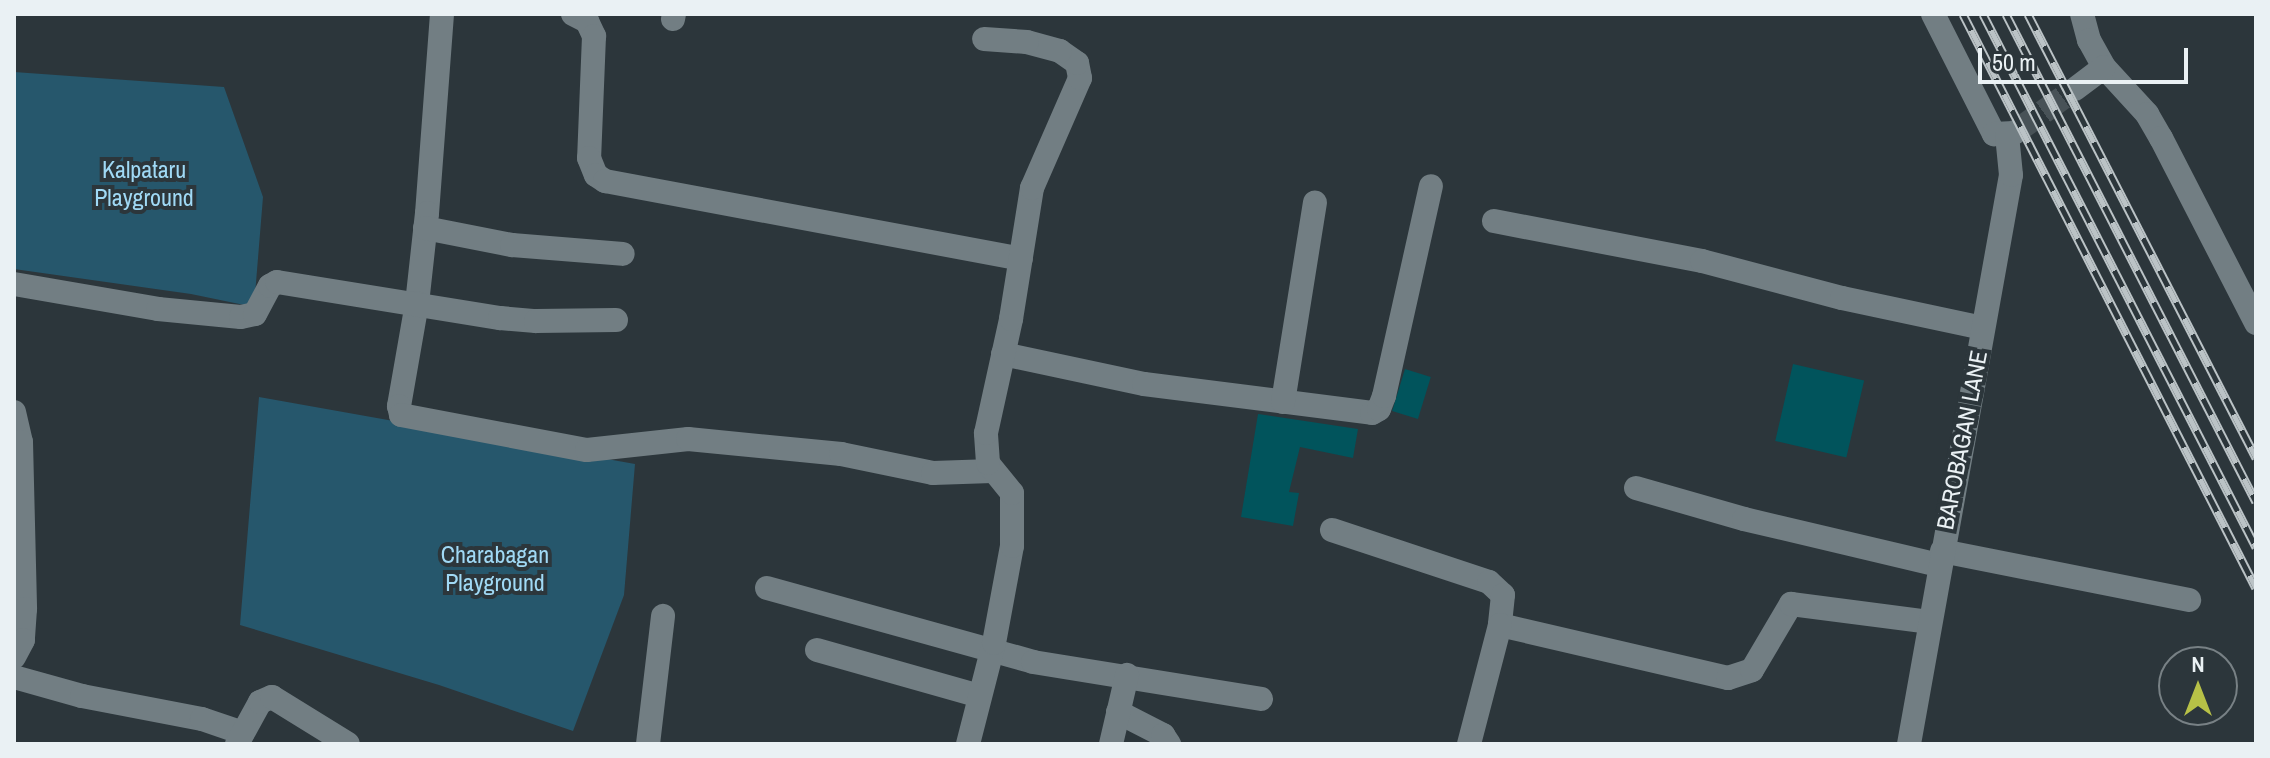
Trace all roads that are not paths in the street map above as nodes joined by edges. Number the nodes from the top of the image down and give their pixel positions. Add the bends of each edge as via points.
1 (442, 14) edge
2 (573, 14) edge
3 (1933, 14) edge
4 (2082, 14) edge
5 (984, 39) dead end
6 (2104, 67) junction
7 (2075, 89) tunnel mouth
8 (1431, 186) dead end
9 (1315, 203) dead end
10 (1494, 221) dead end
11 (425, 228) junction
12 (623, 254) dead end
13 (1021, 259) junction
14 (14, 286) edge
15 (417, 303) junction
16 (616, 320) dead end
17 (2256, 323) edge
18 (1983, 328) junction
19 (1003, 354) junction
20 (1283, 402) junction
21 (14, 412) edge
22 (992, 471) junction
23 (1636, 488) dead end
24 (1332, 530) dead end
25 (1940, 558) junction
26 (767, 588) dead end
27 (2189, 600) dead end
28 (663, 616) dead end
29 (1929, 622) junction
30 (1500, 625) junction
31 (817, 650) dead end
32 (992, 652) junction
33 (14, 657) edge
34 (1127, 675) junction
35 (14, 677) edge
36 (980, 696) junction
37 (1261, 699) dead end
38 (1118, 712) junction
39 (240, 739) edge
40 (348, 744) edge
41 (648, 744) edge
42 (968, 744) edge
43 (1111, 744) edge
44 (1169, 744) edge
45 (1469, 744) edge
46 (1909, 744) edge

1 - 11 street
2 - 13 street via 587,21 594,36 589,158 605,181
3 - 18 street, BAROBAGAN LANE via 1994,134 2011,134 2011,175
4 - 6 street
5 - 13 street via 1060,51 1080,70 1079,84 1032,188
6 - 7 street
6 - 17 street via 2147,114
8 - 20 street via 1379,409 1362,414
9 - 20 street
10 - 18 street via 1702,261
11 - 12 street via 512,245
11 - 15 street
13 - 19 street
14 - 15 street via 241,317 255,314 277,282
15 - 16 street via 536,321
15 - 22 street via 399,406 405,418 587,450 688,439 841,454 933,473
18 - 25 street, BAROBAGAN LANE
19 - 20 street via 1144,384
19 - 22 street via 986,433
21 - 33 street via 21,442 25,609 23,640
22 - 32 street via 1012,493 1014,506
23 - 25 street via 1744,519
24 - 30 street via 1489,582 1503,595
25 - 27 street
25 - 29 street, BAROBAGAN LANE
26 - 32 street
28 - 41 street
29 - 30 street via 1791,604 1752,670 1728,678
29 - 46 street, BAROBAGAN LANE
30 - 45 street
31 - 36 street
32 - 34 street
32 - 36 street
34 - 37 street
34 - 38 street
35 - 39 street via 202,719
36 - 42 street
38 - 43 street
38 - 44 street via 1163,735
39 - 40 street via 260,702 272,697

